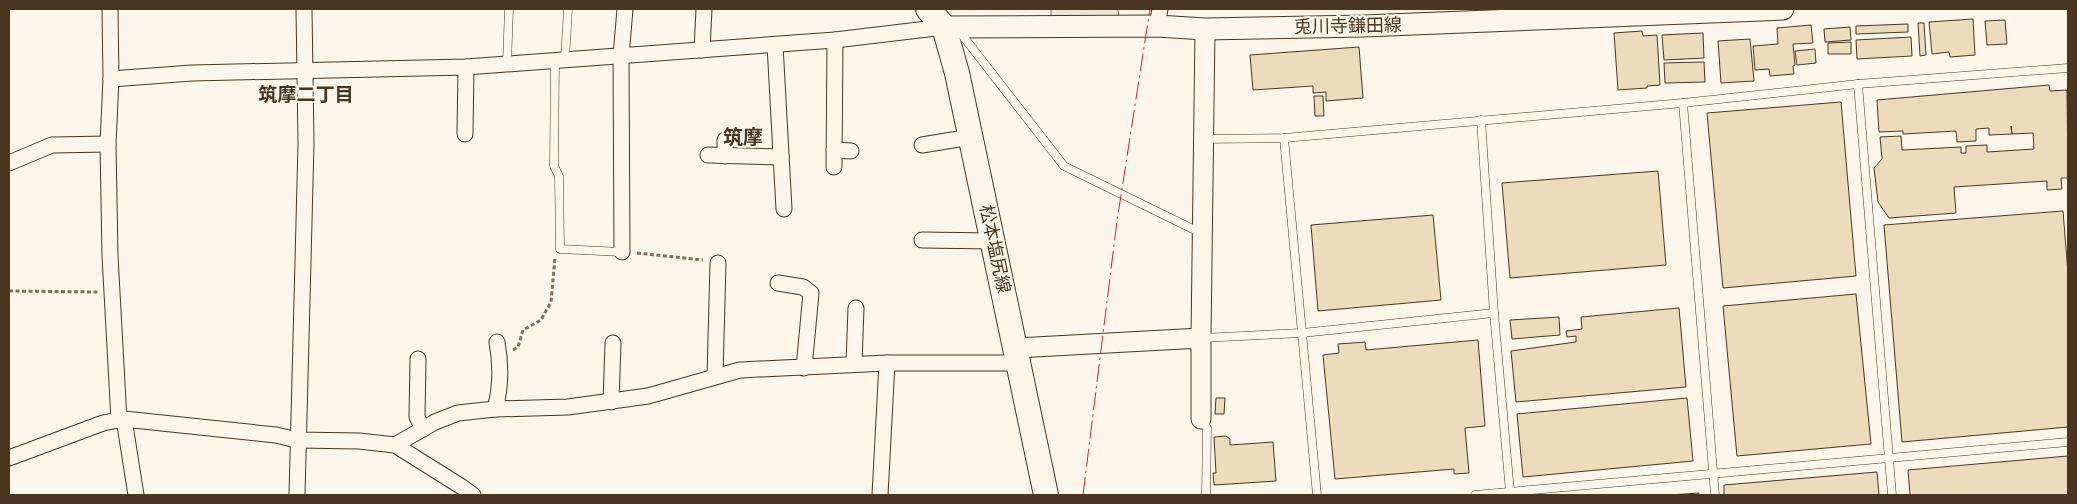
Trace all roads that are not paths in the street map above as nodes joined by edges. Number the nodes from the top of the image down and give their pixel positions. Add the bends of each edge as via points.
1 (110, 9) edge
2 (304, 9) edge
3 (509, 9) edge
4 (568, 9) edge
5 (624, 9) edge
6 (704, 9) edge
7 (928, 9) edge
8 (1783, 9) edge
9 (1159, 18) edge
10 (950, 27) junction
11 (1205, 29) junction
12 (835, 40) junction
13 (775, 45) junction
14 (702, 50) junction
15 (621, 56) junction
16 (560, 59) junction
17 (507, 63) junction
18 (466, 67) junction
19 (2068, 68) edge
20 (303, 71) junction
21 (111, 79) junction
22 (1858, 84) junction
23 (1683, 102) junction
24 (1481, 120) junction
25 (465, 134) dead end
26 (971, 137) junction
27 (1284, 138) junction
28 (1203, 139) junction
29 (725, 140) dead end
30 (108, 144) junction
31 (922, 145) dead end
32 (834, 150) junction
33 (852, 151) dead end
34 (708, 155) dead end
35 (725, 156) junction
36 (781, 156) junction
37 (9, 163) edge
38 (834, 167) dead end
39 (784, 209) dead end
40 (1202, 234) junction
41 (922, 240) dead end
42 (993, 240) junction
43 (622, 252) joint
44 (718, 263) road end
45 (778, 283) dead end
46 (856, 308) dead end
47 (1494, 313) junction
48 (1302, 333) junction
49 (1201, 338) junction
50 (498, 342) dead end
51 (613, 343) dead end
52 (1017, 356) junction
53 (418, 359) dead end
54 (887, 363) junction
55 (854, 364) junction
56 (804, 368) junction
57 (715, 376) junction
58 (611, 402) junction
59 (495, 409) junction
60 (121, 419) junction
61 (1201, 419) joint
62 (423, 429) junction
63 (297, 440) junction
64 (2068, 442) edge
65 (395, 445) junction
66 (9, 458) edge
67 (1888, 458) junction
68 (1714, 475) junction
69 (1510, 492) junction
70 (136, 495) edge
71 (296, 495) edge
72 (473, 495) edge
73 (880, 495) edge
74 (1046, 495) edge
75 (1206, 495) edge
76 (1317, 495) edge
77 (1475, 495) edge
78 (1715, 495) edge
79 (1892, 495) edge

1 - 21 street
2 - 20 street
3 - 17 lane
4 - 16 lane
5 - 15 street
6 - 14 street
7 - 10 main road, 松本塩尻線
8 - 11 main road, 兎川寺鎌田線 via 1364,26
9 - 10 main road, 兎川寺鎌田線
9 - 11 main road, 兎川寺鎌田線
10 - 12 street
10 - 26 main road, 松本塩尻線
10 - 40 lane via 1064,166
11 - 28 street
12 - 13 street
12 - 32 street
13 - 14 street
13 - 36 street
14 - 15 street
15 - 16 street
15 - 43 street
16 - 17 street
16 - 43 lane via 554,166 559,176 560,248
17 - 18 street
18 - 20 street
18 - 25 street
19 - 22 lane
20 - 21 street via 192,72
20 - 63 street via 305,153
21 - 30 street
22 - 23 lane
22 - 67 lane
23 - 24 lane
23 - 68 lane
24 - 27 lane
24 - 47 lane
26 - 31 street
26 - 42 main road, 松本塩尻線
27 - 28 lane
27 - 48 lane
28 - 40 street
29 - 35 street
30 - 37 street via 52,145
30 - 60 street via 110,256
32 - 33 street
32 - 38 street
34 - 35 street
35 - 36 street
36 - 39 street
40 - 49 street
41 - 42 street
42 - 52 main road, 松本塩尻線
44 - 57 street
45 - 56 street via 804,287 811,293
46 - 55 street
47 - 48 lane
47 - 69 lane
48 - 49 lane
48 - 76 lane
49 - 52 street
49 - 61 street
50 - 59 street via 499,396
51 - 58 street
52 - 54 street
52 - 74 main road, 松本塩尻線
53 - 62 street via 417,417
54 - 55 street
54 - 73 street
55 - 56 street
56 - 57 street via 740,370
57 - 58 street via 648,396
58 - 59 street via 568,408
59 - 62 street via 458,413
60 - 63 street
60 - 66 street
60 - 70 street
61 - 75 lane via 1207,428
62 - 65 street
63 - 65 street via 359,440
63 - 71 street
64 - 67 lane
65 - 72 street
67 - 68 lane
67 - 79 lane
68 - 69 lane
68 - 78 lane
69 - 77 lane

